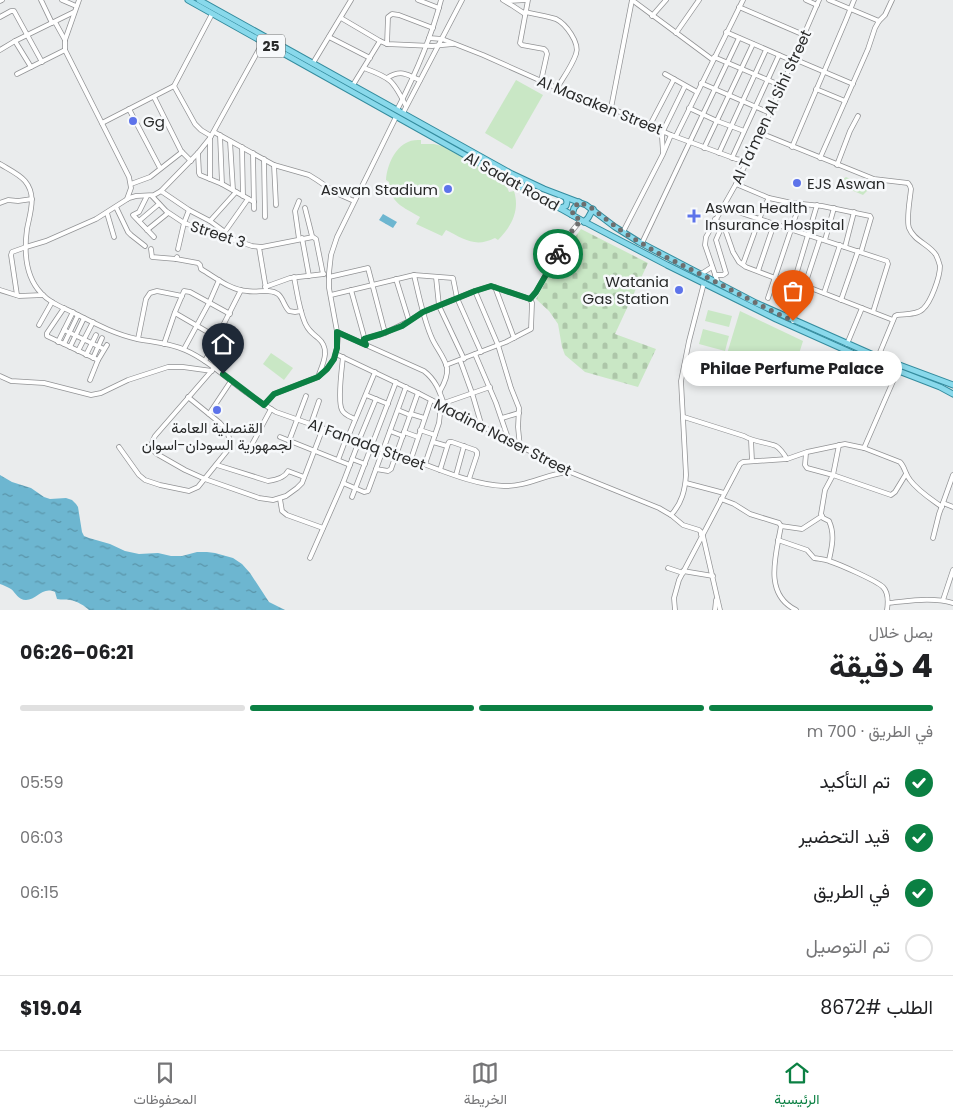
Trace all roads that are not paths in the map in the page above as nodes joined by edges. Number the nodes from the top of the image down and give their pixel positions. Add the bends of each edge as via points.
1 (41, 0) edge
2 (62, 0) edge
3 (79, 0) edge
4 (188, 0) edge
5 (199, 0) edge
6 (352, 0) edge
7 (419, 0) edge
8 (441, 0) edge
9 (462, 0) edge
10 (504, 0) edge
11 (527, 0) edge
12 (633, 0) edge
13 (666, 0) edge
14 (699, 0) edge
15 (743, 0) edge
16 (806, 0) edge
17 (829, 0) edge
18 (854, 0) edge
19 (892, 0) edge
20 (209, 2) edge
21 (818, 2) edge
22 (76, 6) junction
23 (739, 7) junction
24 (439, 8) junction
25 (850, 9) junction
26 (74, 12) junction
27 (525, 13) junction
28 (212, 14) junction
29 (652, 16) junction
30 (0, 17) edge
31 (341, 18) junction
32 (879, 21) junction
33 (53, 23) junction
34 (433, 28) junction
35 (726, 32) junction
36 (676, 33) junction
37 (27, 35) junction
38 (804, 35) junction
39 (329, 37) junction
40 (429, 38) junction
41 (740, 38) junction
42 (442, 39) junction
43 (65, 40) junction
44 (16, 41) junction
45 (380, 41) junction
46 (0, 42) edge
47 (262, 42) junction
48 (387, 44) junction
49 (455, 44) junction
50 (753, 44) junction
51 (427, 45) junction
52 (439, 45) junction
53 (2, 49) edge
54 (65, 50) junction
55 (766, 50) junction
56 (779, 55) junction
57 (370, 58) junction
58 (714, 58) junction
59 (793, 60) junction
60 (42, 62) junction
61 (313, 63) junction
62 (728, 63) junction
63 (31, 67) junction
64 (364, 68) junction
65 (742, 69) junction
66 (824, 72) junction
67 (17, 74) dead end
68 (666, 74) dead end
69 (755, 74) junction
70 (387, 78) junction
71 (414, 78) junction
72 (674, 79) junction
73 (420, 80) junction
74 (768, 80) junction
75 (541, 81) junction
76 (702, 83) junction
77 (852, 84) junction
78 (353, 85) junction
79 (174, 86) junction
80 (685, 86) junction
81 (782, 86) junction
82 (557, 88) junction
83 (715, 89) junction
84 (816, 89) junction
85 (697, 92) junction
86 (729, 95) junction
87 (154, 97) junction
88 (402, 99) junction
89 (743, 101) junction
90 (846, 101) junction
91 (406, 106) junction
92 (756, 106) junction
93 (611, 108) junction
94 (689, 108) junction
95 (129, 109) junction
96 (397, 110) junction
97 (403, 113) junction
98 (770, 113) junction
99 (703, 114) junction
100 (858, 116) dead end
101 (396, 117) junction
102 (717, 121) junction
103 (102, 123) junction
104 (650, 125) junction
105 (731, 126) junction
106 (663, 131) junction
107 (744, 131) junction
108 (760, 133) junction
109 (212, 135) junction
110 (220, 135) junction
111 (674, 136) junction
112 (230, 141) junction
113 (690, 142) junction
114 (242, 147) junction
115 (792, 147) junction
116 (704, 148) junction
117 (182, 152) junction
118 (198, 153) junction
119 (253, 153) junction
120 (719, 153) junction
121 (663, 154) junction
122 (732, 158) junction
123 (820, 158) junction
124 (264, 159) junction
125 (191, 161) junction
126 (747, 161) junction
127 (0, 164) edge
128 (274, 165) junction
129 (836, 165) junction
130 (160, 168) junction
131 (210, 179) junction
132 (131, 184) junction
133 (222, 184) junction
134 (736, 184) junction
135 (161, 191) junction
136 (234, 191) junction
137 (150, 196) junction
138 (243, 196) junction
139 (566, 198) junction
140 (769, 198) junction
141 (32, 199) junction
142 (248, 199) junction
143 (126, 200) junction
144 (299, 201) dead end
145 (354, 201) junction
146 (254, 202) junction
147 (579, 202) junction
148 (0, 203) edge
149 (800, 203) junction
150 (159, 204) junction
151 (276, 205) dead end
152 (817, 205) junction
153 (116, 207) junction
154 (723, 207) junction
155 (254, 208) dead end
156 (306, 208) dead end
157 (560, 208) junction
158 (834, 208) junction
159 (189, 210) junction
160 (593, 210) junction
161 (854, 212) junction
162 (107, 213) junction
163 (168, 213) junction
164 (572, 215) junction
165 (266, 218) dead end
166 (603, 218) junction
167 (715, 219) junction
168 (758, 219) junction
169 (139, 221) junction
170 (210, 221) junction
171 (582, 221) junction
172 (184, 223) junction
173 (774, 224) junction
174 (722, 226) junction
175 (596, 228) junction
176 (147, 230) junction
177 (792, 230) junction
178 (225, 232) junction
179 (623, 232) junction
180 (808, 235) junction
181 (220, 236) junction
182 (312, 236) junction
183 (114, 237) dead end
184 (154, 237) dead end
185 (301, 238) junction
186 (705, 240) junction
187 (716, 240) junction
188 (823, 240) junction
189 (642, 244) junction
190 (840, 245) junction
191 (145, 246) dead end
192 (26, 247) junction
193 (259, 247) junction
194 (845, 247) junction
195 (150, 249) dead end
196 (178, 249) dead end
197 (859, 251) junction
198 (721, 256) junction
199 (710, 259) junction
200 (743, 264) junction
201 (712, 267) junction
202 (758, 271) junction
203 (701, 274) junction
204 (327, 275) junction
205 (414, 275) junction
206 (715, 275) junction
207 (309, 276) junction
208 (294, 277) junction
209 (436, 277) junction
210 (775, 278) junction
211 (396, 279) junction
212 (219, 280) junction
213 (704, 283) junction
214 (718, 283) junction
215 (372, 285) junction
216 (793, 285) junction
217 (805, 286) junction
218 (494, 287) junction
219 (266, 289) junction
220 (0, 290) edge
221 (242, 290) junction
222 (351, 290) junction
223 (475, 291) junction
224 (824, 293) junction
225 (331, 294) junction
226 (17, 295) junction
227 (42, 295) junction
228 (182, 296) junction
229 (458, 298) junction
230 (768, 298) dead end
231 (530, 299) junction
232 (841, 300) junction
233 (52, 302) junction
234 (209, 303) junction
235 (439, 306) junction
236 (64, 308) junction
237 (862, 308) junction
238 (301, 311) junction
239 (72, 312) junction
240 (423, 312) junction
241 (873, 312) junction
242 (175, 313) junction
243 (230, 314) junction
244 (78, 315) junction
245 (84, 318) junction
246 (893, 320) junction
247 (409, 321) junction
248 (793, 321) junction
249 (93, 322) junction
250 (39, 325) dead end
251 (196, 326) junction
252 (64, 330) junction
253 (70, 332) junction
254 (337, 332) junction
255 (385, 333) junction
256 (76, 335) junction
257 (96, 335) dead end
258 (102, 338) dead end
259 (218, 338) junction
260 (514, 338) junction
261 (84, 339) junction
262 (138, 339) junction
263 (364, 339) junction
264 (58, 342) junction
265 (92, 343) junction
266 (64, 344) junction
267 (164, 344) junction
268 (848, 344) junction
269 (366, 345) junction
270 (98, 346) junction
271 (498, 346) junction
272 (70, 348) junction
273 (184, 349) junction
274 (78, 351) junction
275 (481, 352) junction
276 (336, 354) junction
277 (475, 354) junction
278 (86, 355) junction
279 (343, 357) junction
280 (878, 357) junction
281 (92, 358) junction
282 (462, 359) junction
283 (98, 360) junction
284 (205, 361) junction
285 (446, 365) junction
286 (213, 369) junction
287 (898, 370) junction
288 (375, 372) junction
289 (0, 376) edge
290 (318, 377) junction
291 (90, 380) dead end
292 (231, 381) junction
293 (396, 382) junction
294 (953, 385) edge
295 (406, 387) junction
296 (490, 387) junction
297 (440, 391) junction
298 (418, 393) junction
299 (472, 393) junction
300 (953, 394) edge
301 (366, 395) junction
302 (306, 396) dead end
303 (188, 397) junction
304 (376, 399) junction
305 (431, 400) junction
306 (319, 401) dead end
307 (388, 404) junction
308 (264, 405) junction
309 (443, 405) junction
310 (272, 409) junction
311 (398, 410) junction
312 (358, 412) junction
313 (519, 413) junction
314 (209, 414) junction
315 (411, 414) junction
316 (369, 416) junction
317 (684, 417) junction
318 (424, 418) junction
319 (502, 418) junction
320 (298, 419) junction
321 (356, 419) junction
322 (311, 424) junction
323 (482, 427) junction
324 (323, 428) junction
325 (420, 430) junction
326 (390, 431) junction
327 (404, 434) junction
328 (435, 435) junction
329 (348, 436) junction
330 (280, 437) dead end
331 (418, 437) junction
332 (359, 440) junction
333 (751, 440) junction
334 (289, 441) junction
335 (509, 441) junction
336 (433, 442) junction
337 (372, 445) junction
338 (839, 445) junction
339 (447, 446) junction
340 (464, 446) junction
341 (119, 447) dead end
342 (520, 447) junction
343 (250, 448) dead end
344 (864, 448) junction
345 (383, 449) junction
346 (314, 451) junction
347 (806, 453) junction
348 (396, 454) junction
349 (352, 459) junction
350 (411, 459) junction
351 (786, 459) junction
352 (338, 460) junction
353 (752, 461) junction
354 (350, 464) junction
355 (365, 464) junction
356 (426, 464) junction
357 (217, 465) junction
358 (376, 469) junction
359 (440, 470) junction
360 (362, 471) junction
361 (570, 472) junction
362 (906, 474) junction
363 (953, 474) edge
364 (374, 475) junction
365 (456, 475) junction
366 (833, 475) junction
367 (304, 477) junction
368 (205, 479) junction
369 (470, 479) junction
370 (343, 482) junction
371 (686, 483) junction
372 (355, 488) junction
373 (724, 493) junction
374 (352, 497) dead end
375 (280, 499) junction
376 (721, 499) junction
377 (942, 505) junction
378 (953, 506) edge
379 (671, 515) junction
380 (822, 516) junction
381 (781, 526) junction
382 (323, 528) junction
383 (701, 535) junction
384 (933, 538) dead end
385 (778, 540) junction
386 (310, 558) dead end
387 (829, 560) junction
388 (668, 568) dead end
389 (953, 570) edge
390 (683, 572) junction
391 (713, 576) junction
392 (716, 596) junction
393 (944, 600) junction
394 (953, 602) edge
395 (888, 603) junction
396 (675, 610) edge
397 (716, 610) edge
398 (720, 610) edge
399 (796, 610) edge
400 (887, 610) edge

1 - 33 street
2 - 22 street
3 - 22 street
4 - 28 main road, Al Sadat Road / 25
5 - 20 main road, Al Sadat Road / 25
6 - 31 street
7 - 24 street
8 - 24 street
9 - 42 street
10 - 11 street
10 - 27 street
11 - 27 street
12 - 29 street
12 - 93 street
13 - 29 street
14 - 36 street
15 - 23 street
16 - 21 street
17 - 25 street
18 - 25 street
19 - 32 street
20 - 61 main road, Al Sadat Road / 25
21 - 38 street, Al Ta'men Al Sihi Street
22 - 26 street
23 - 35 street
23 - 38 street
24 - 34 street
25 - 32 street
25 - 66 street
26 - 33 street
26 - 43 street
27 - 75 street via 521,44 547,53
27 - 82 street via 559,21 575,40 576,55
28 - 47 main road, Al Sadat Road / 25
28 - 79 street
29 - 36 street
30 - 37 street via 14,11
31 - 39 street
31 - 45 street
32 - 77 street
33 - 37 street
33 - 43 street
34 - 40 street
34 - 48 street via 392,14 388,17
35 - 41 street
35 - 58 street
36 - 58 street
37 - 44 street
37 - 60 street
38 - 59 street, Al Ta'men Al Sihi Street
39 - 57 street
39 - 61 street
40 - 42 street, Al Masaken Street
40 - 51 street
41 - 50 street
41 - 62 street
42 - 49 street, Al Masaken Street
42 - 52 street
43 - 54 street
44 - 53 street
44 - 63 street
45 - 48 street
45 - 57 street
46 - 53 street
47 - 101 main road, Al Sadat Road / 25
47 - 109 street
48 - 51 street, Al Masaken Street
49 - 52 street, Al Masaken Street
49 - 75 street, Al Masaken Street
50 - 55 street
50 - 65 street
51 - 52 street, Al Masaken Street
51 - 71 street
52 - 73 street
54 - 60 street
54 - 103 street
55 - 56 street
55 - 69 street
56 - 59 street
56 - 74 street
57 - 64 street
58 - 62 street
58 - 76 street
59 - 66 street
59 - 81 street, Al Ta'men Al Sihi Street
60 - 63 street
61 - 78 main road, Al Sadat Road / 25
62 - 65 street
62 - 83 street
63 - 67 street
64 - 70 street
64 - 78 street
65 - 69 street
65 - 86 street
66 - 77 street
66 - 84 street
68 - 72 street
69 - 74 street
69 - 89 street
70 - 71 street via 398,73
70 - 88 street via 397,87
71 - 73 street
71 - 88 street
72 - 80 street
72 - 104 street
73 - 91 street
74 - 81 street
74 - 92 street
75 - 82 street, Al Masaken Street
76 - 83 street
76 - 85 street
77 - 90 street
78 - 96 main road, Al Sadat Road / 25
79 - 87 street
79 - 109 street via 195,124
80 - 85 street
80 - 106 street
81 - 98 street, Al Ta'men Al Sihi Street
82 - 93 street, Al Masaken Street
83 - 86 street
83 - 99 street
84 - 90 street
84 - 115 street
85 - 94 street
86 - 89 street
86 - 102 street
87 - 95 street
87 - 117 street
88 - 91 street
88 - 96 street
89 - 92 street
89 - 105 street
90 - 123 street
91 - 97 street
92 - 98 street
92 - 107 street
93 - 104 street, Al Masaken Street
94 - 99 street
94 - 111 street
95 - 103 street
95 - 130 street
96 - 97 main road, Al Sadat Road / 25
97 - 139 main road, Al Sadat Road / 25 via 512,174
98 - 108 street, Al Ta'men Al Sihi Street
99 - 102 street
99 - 113 street
100 - 129 street
101 - 145 street
101 - 157 main road, Al Sadat Road / 25
102 - 105 street
102 - 116 street
103 - 132 street
104 - 106 street, Al Masaken Street
105 - 107 street
105 - 120 street
106 - 111 street, Al Masaken Street
106 - 121 street
107 - 122 street
108 - 115 street
108 - 126 street, Al Ta'men Al Sihi Street
109 - 110 street
109 - 118 street
109 - 131 street
110 - 112 street
110 - 133 street
111 - 113 street, Al Masaken Street
111 - 121 street
112 - 114 street
112 - 136 street
113 - 116 street, Al Masaken Street
113 - 189 street
114 - 119 street
114 - 138 street
115 - 123 street
116 - 120 street, Al Masaken Street
117 - 125 street
117 - 130 street
118 - 125 street
118 - 131 street via 199,173
119 - 124 street
119 - 146 street
120 - 122 street, Al Masaken Street
121 - 179 street
122 - 126 street, Al Masaken Street
123 - 129 street
124 - 128 street
124 - 165 street
125 - 135 street
126 - 134 street, Al Ta'men Al Sihi Street
127 - 141 street via 25,180
128 - 145 street via 308,175 336,194
128 - 151 street
129 - 246 street via 876,180 908,183 911,189 908,226 913,236 931,250 939,262 935,288 923,310 897,315
130 - 132 street via 150,177
131 - 133 street
132 - 143 street
133 - 136 street
134 - 140 street
134 - 154 street, Al Ta'men Al Sihi Street
135 - 137 street
135 - 159 street
136 - 138 street
136 - 170 street
137 - 143 street
137 - 150 street, Street 3
137 - 169 street via 133,215
138 - 142 street
139 - 147 main road, Al Sadat Road / 25
139 - 157 main road via 566,206
140 - 149 street
140 - 168 street
141 - 148 street
141 - 192 street, Al Fanadq Street
142 - 146 street
142 - 178 street
143 - 153 street
144 - 185 street via 295,211
145 - 204 street via 331,254
146 - 155 street
147 - 160 main road, Al Sadat Road / 25
147 - 164 main road
149 - 152 street
149 - 177 street
150 - 163 street, Street 3
150 - 169 street
152 - 158 street
152 - 180 street
153 - 162 street
153 - 191 street via 130,235
154 - 167 street, Al Ta'men Al Sihi Street
154 - 168 street
156 - 182 street
157 - 164 main road, Al Sadat Road / 25
158 - 161 street
158 - 188 street
159 - 170 street
159 - 172 street
160 - 166 main road, Al Sadat Road / 25
160 - 171 main road
161 - 194 street
161 - 197 street via 871,218
162 - 183 street
162 - 192 street
163 - 172 street, Street 3
163 - 176 street
164 - 171 main road, Al Sadat Road / 25
166 - 175 main road via 597,222
166 - 179 main road, Al Sadat Road / 25
167 - 174 street
167 - 186 street, Al Ta'men Al Sihi Street
168 - 173 street
168 - 200 street
169 - 176 street
170 - 178 street
171 - 175 main road, Al Sadat Road / 25
171 - 231 street via 567,237
172 - 181 street, Street 3
172 - 196 street
173 - 177 street
173 - 202 street
174 - 187 street
174 - 200 street via 736,259
175 - 213 main road, Al Sadat Road / 25
176 - 184 street
177 - 180 street
177 - 210 street
178 - 181 street
179 - 189 main road, Al Sadat Road / 25
180 - 188 street
180 - 216 street
181 - 193 street, Street 3
182 - 185 street, Street 3
182 - 204 street
185 - 193 street, Street 3
185 - 207 street
186 - 187 street
186 - 199 street
187 - 198 street
188 - 190 street
188 - 217 street
189 - 203 main road, Al Sadat Road / 25
190 - 194 street
190 - 224 street
192 - 226 street via 11,254
192 - 227 street, Al Fanadq Street via 31,279
193 - 219 street
194 - 197 street
195 - 212 street via 152,257 177,258 199,264 201,269
197 - 232 street
197 - 241 street via 888,262
198 - 199 street
198 - 206 street via 726,273
199 - 201 street
200 - 202 street
201 - 203 street
201 - 206 street
202 - 210 street
203 - 214 main road, Al Sadat Road / 25
204 - 207 street
204 - 215 street via 368,268
204 - 225 street
205 - 209 street
205 - 211 street
205 - 240 street
206 - 214 street
207 - 208 street
208 - 219 street
208 - 238 street
209 - 229 street via 453,278
209 - 235 street
210 - 216 street
210 - 230 street
211 - 215 street
211 - 247 street
212 - 221 street
212 - 234 street
213 - 287 main road, Al Sadat Road / 25 via 776,319
213 - 317 street via 682,374
214 - 248 main road, Al Sadat Road / 25
215 - 222 street
215 - 255 street
216 - 217 street
217 - 224 street
217 - 248 street
218 - 223 street
218 - 231 street
218 - 260 street
219 - 221 street
219 - 238 street via 279,295 289,311
220 - 226 street
221 - 243 street
222 - 225 street
222 - 263 street
223 - 229 street
223 - 271 street
224 - 232 street
225 - 254 street
226 - 227 street
227 - 233 street, Al Fanadq Street
228 - 234 street via 187,291
228 - 242 street
228 - 262 street via 150,292
229 - 235 street
229 - 275 street
231 - 260 street via 531,329
232 - 237 street
233 - 236 street, Al Fanadq Street
233 - 250 street
234 - 243 street
234 - 251 street
235 - 240 street
235 - 282 street
236 - 239 street, Al Fanadq Street
236 - 264 street via 47,334
237 - 241 street
237 - 268 street
238 - 290 street via 307,328 320,339 326,350
239 - 244 street, Al Fanadq Street
239 - 252 street
240 - 247 street
240 - 285 street
241 - 246 street
242 - 251 street
242 - 267 street
243 - 259 street
244 - 245 street, Al Fanadq Street
244 - 253 street
245 - 249 street, Al Fanadq Street
245 - 256 street
246 - 280 street
247 - 255 street
248 - 268 main road, Al Sadat Road / 25
249 - 261 street
249 - 262 street, Al Fanadq Street
251 - 259 street
251 - 273 street
252 - 253 street
252 - 264 street
253 - 256 street
253 - 266 street
254 - 269 street
254 - 276 street
255 - 263 street
256 - 261 street
256 - 272 street
257 - 265 street
258 - 270 street
259 - 284 street
260 - 271 street
261 - 265 street
261 - 274 street
262 - 267 street, Al Fanadq Street
263 - 269 street
264 - 266 street
265 - 270 street
265 - 278 street
266 - 272 street
267 - 273 street, Al Fanadq Street
268 - 280 main road, Al Sadat Road / 25
269 - 297 street via 424,371
270 - 281 street
270 - 283 street via 105,347
271 - 275 street
271 - 313 street
272 - 274 street
273 - 284 street, Al Fanadq Street
274 - 278 street
275 - 277 street
276 - 279 street, Madina Naser Street
276 - 290 street via 331,365
277 - 282 street
277 - 296 street
278 - 281 street
279 - 288 street, Madina Naser Street
279 - 321 street via 341,409
280 - 294 main road, Al Sadat Road / 25
281 - 283 street
282 - 285 street
282 - 299 street
283 - 291 street
284 - 286 street, Al Fanadq Street
285 - 297 street via 446,378
286 - 289 street via 183,367 158,370 92,395 44,382 11,381
286 - 292 street, Al Fanadq Street
286 - 303 street
287 - 300 main road, Al Sadat Road / 25
287 - 344 street
288 - 293 street, Madina Naser Street
288 - 301 street
290 - 308 street via 274,394
292 - 308 street, Al Fanadq Street
292 - 314 street
293 - 295 street, Madina Naser Street
293 - 307 street
295 - 298 street, Madina Naser Street
295 - 311 street
296 - 299 street
296 - 319 street
297 - 309 street
298 - 305 street, Madina Naser Street
298 - 315 street
299 - 309 street
299 - 323 street
301 - 304 street
301 - 312 street
302 - 320 street
303 - 314 street
303 - 368 street via 152,440 152,447 157,454
304 - 307 street
304 - 316 street
305 - 309 street, Madina Naser Street
305 - 318 street
306 - 322 street
307 - 337 street
308 - 310 street, Al Fanadq Street
309 - 323 street, Madina Naser Street
309 - 328 street
310 - 320 street, Al Fanadq Street
310 - 343 street
311 - 315 street
311 - 326 street
312 - 316 street
312 - 321 street
313 - 319 street
313 - 342 street
314 - 357 street via 227,431 230,441
315 - 318 street
315 - 327 street
316 - 332 street
317 - 333 street
317 - 371 street
318 - 325 street
319 - 335 street
320 - 322 street, Al Fanadq Street
320 - 334 street
321 - 329 street
322 - 324 street, Al Fanadq Street
323 - 335 street, Madina Naser Street
324 - 329 street, Al Fanadq Street
324 - 346 street
325 - 328 street
325 - 331 street
326 - 327 street
326 - 345 street
327 - 331 street
327 - 348 street
328 - 336 street
329 - 332 street, Al Fanadq Street
329 - 352 street
330 - 334 street
331 - 350 street
332 - 337 street, Al Fanadq Street
332 - 349 street
333 - 351 street via 775,446
333 - 353 street
334 - 346 street
335 - 342 street, Madina Naser Street
336 - 339 street
336 - 356 street
337 - 345 street, Al Fanadq Street
337 - 355 street
338 - 344 street
338 - 347 street
338 - 366 street
339 - 340 street via 450,442
339 - 359 street
340 - 365 street
340 - 369 street via 477,454
341 - 368 street via 139,475 152,483 189,491
342 - 361 street, Madina Naser Street
344 - 362 street via 900,462
345 - 348 street, Al Fanadq Street
345 - 358 street
346 - 352 street
346 - 367 street
347 - 351 street
347 - 366 street via 807,468
348 - 350 street, Al Fanadq Street
348 - 358 street via 390,471
349 - 354 street
349 - 355 street
350 - 356 street, Al Fanadq Street
351 - 353 street
352 - 354 street
353 - 373 street via 740,464
354 - 370 street
355 - 360 street
356 - 359 street, Al Fanadq Street
357 - 367 street via 268,481 282,477 288,471
357 - 368 street
358 - 364 street
359 - 365 street, Al Fanadq Street
360 - 364 street
360 - 372 street
361 - 369 street, Al Fanadq Street via 507,486
361 - 379 street, Madina Naser Street
362 - 366 street via 891,495
362 - 377 street via 915,486
363 - 377 street
364 - 372 street via 367,491
365 - 369 street, Al Fanadq Street
366 - 380 street via 825,490
367 - 375 street via 292,493
368 - 375 street via 266,500
370 - 372 street
370 - 382 street
371 - 373 street
371 - 379 street via 682,499
372 - 374 street
373 - 376 street
375 - 382 street via 282,511 287,515
376 - 381 street
376 - 383 street
377 - 378 street
377 - 384 street
379 - 383 street, Madina Naser Street via 683,525 699,530
380 - 381 street via 802,529
380 - 387 street via 830,521 833,531
381 - 385 street
382 - 386 street
383 - 390 street
383 - 391 street via 704,536
385 - 387 street via 806,550 814,558
385 - 399 street via 774,567 776,584 786,604
387 - 395 street via 883,587
388 - 390 street
389 - 393 street
390 - 391 street
390 - 396 street via 674,598
391 - 392 street
392 - 397 street
392 - 398 street
393 - 394 street
393 - 395 street
395 - 400 street

